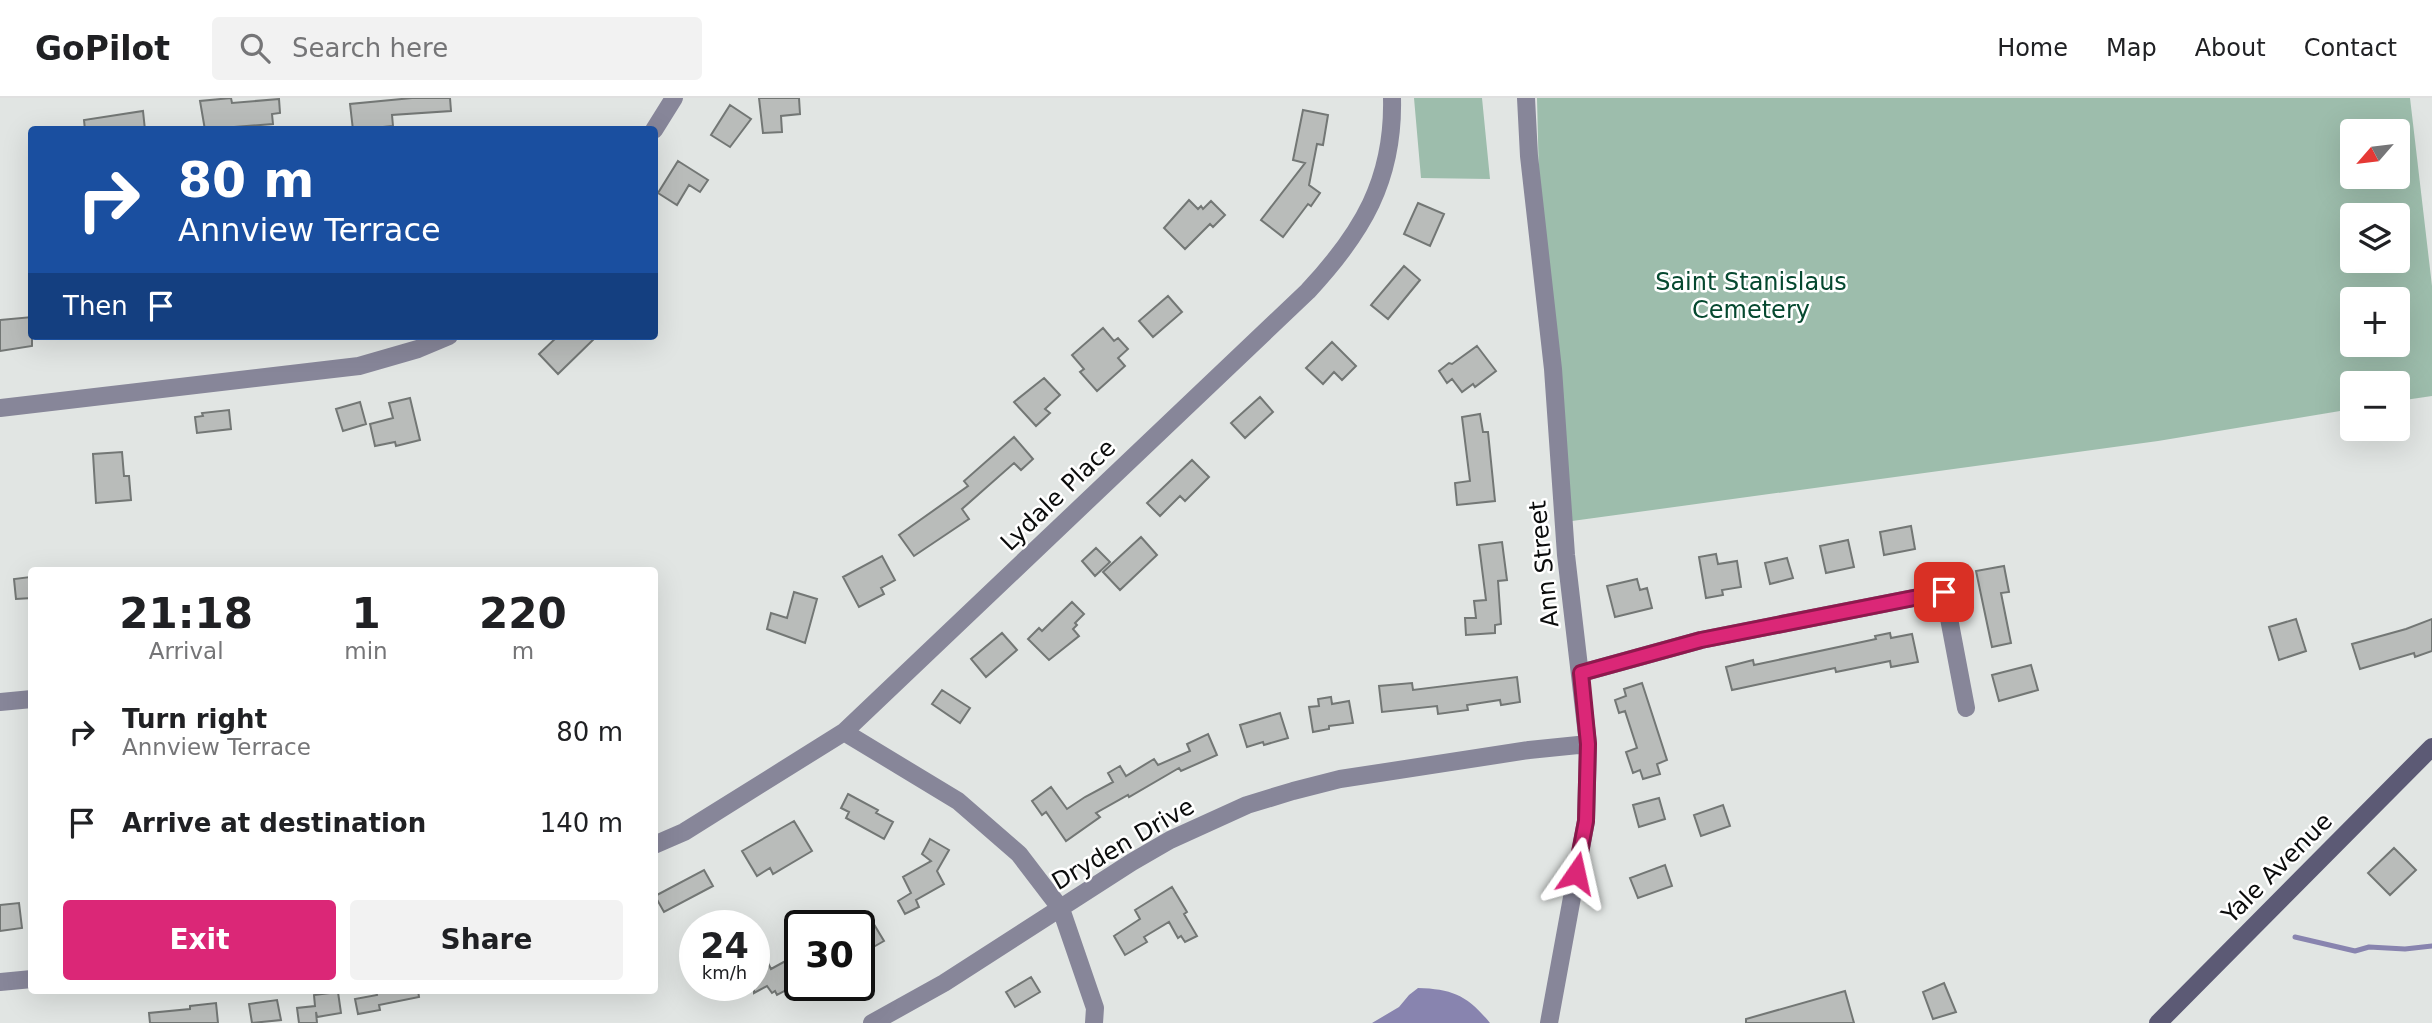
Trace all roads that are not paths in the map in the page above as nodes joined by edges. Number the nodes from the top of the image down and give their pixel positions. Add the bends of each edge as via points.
1 (674, 98) edge
2 (1392, 98) edge
3 (1526, 98) edge
4 (656, 126) edge
5 (439, 340) edge
6 (0, 408) edge
7 (1581, 673) junction
8 (28, 699) edge
9 (0, 702) edge
10 (1966, 708) dead end
11 (844, 732) junction
12 (1588, 744) junction
13 (2432, 747) edge
14 (658, 843) edge
15 (1061, 909) junction
16 (28, 979) edge
17 (0, 982) edge
18 (872, 1023) edge
19 (1094, 1023) edge
20 (1549, 1023) edge
21 (2158, 1023) edge

1 - 4 street
2 - 11 street, Lydale Place via 1388,148 1369,212 1332,266
3 - 7 street, Ann Street via 1566,555
5 - 6 street via 359,366
7 - 10 street via 1701,640 1944,592
7 - 12 street, Ann Street
8 - 9 street
11 - 14 street, Lydale Place via 684,832
11 - 15 street via 958,801 1019,854
12 - 15 street, Dryden Drive via 1340,779 1247,805 1170,840
12 - 20 street, Ann Street via 1586,821
13 - 21 main road, Yale Avenue
15 - 18 street, Dryden Drive
15 - 19 street via 1095,1008
16 - 17 street

